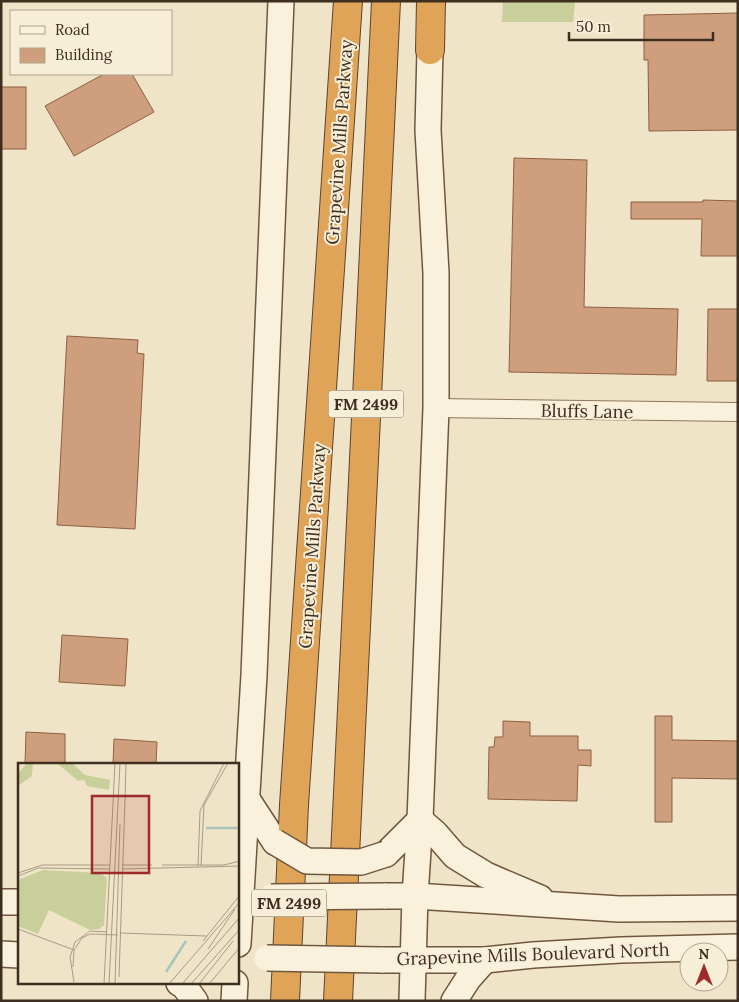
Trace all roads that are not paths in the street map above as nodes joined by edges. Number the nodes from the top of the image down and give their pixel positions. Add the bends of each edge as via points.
1 (280, 1) edge
2 (348, 1) edge
3 (386, 1) edge
4 (431, 1) edge
5 (430, 50) joint
6 (436, 408) junction
7 (738, 412) edge
8 (247, 799) junction
9 (420, 820) junction
10 (414, 896) junction
11 (239, 897) edge
12 (1, 902) edge
13 (18, 902) edge
14 (556, 905) junction
15 (738, 908) edge
16 (738, 947) edge
17 (1, 954) edge
18 (18, 955) edge
19 (239, 957) edge
20 (414, 960) junction
21 (485, 960) junction
22 (181, 984) edge
23 (235, 984) edge
24 (195, 1001) edge
25 (234, 1001) edge
26 (285, 1001) edge
27 (338, 1001) edge
28 (412, 1001) edge
29 (454, 1001) edge

1 - 8 main road
2 - 26 highway, Grapevine Mills Parkway / FM 2499 via 294,795
3 - 27 highway, FM 2499
4 - 5 highway
5 - 6 main road via 428,130 436,273
6 - 7 street, Bluffs Lane
6 - 9 main road
8 - 9 main road, bridge via 275,842 308,861 361,862 386,854
8 - 11 main road
9 - 10 main road
9 - 14 main road via 455,856 486,875
10 - 11 main road, bridge
10 - 14 main road
10 - 20 main road
12 - 13 main road
14 - 15 main road via 619,909
16 - 21 main road, Grapevine Mills Boulevard North via 621,950
17 - 18 main road
19 - 20 main road, Grapevine Mills Boulevard North, bridge
20 - 21 main road, Grapevine Mills Boulevard North
20 - 28 main road
21 - 29 main road
22 - 24 main road
23 - 25 main road

